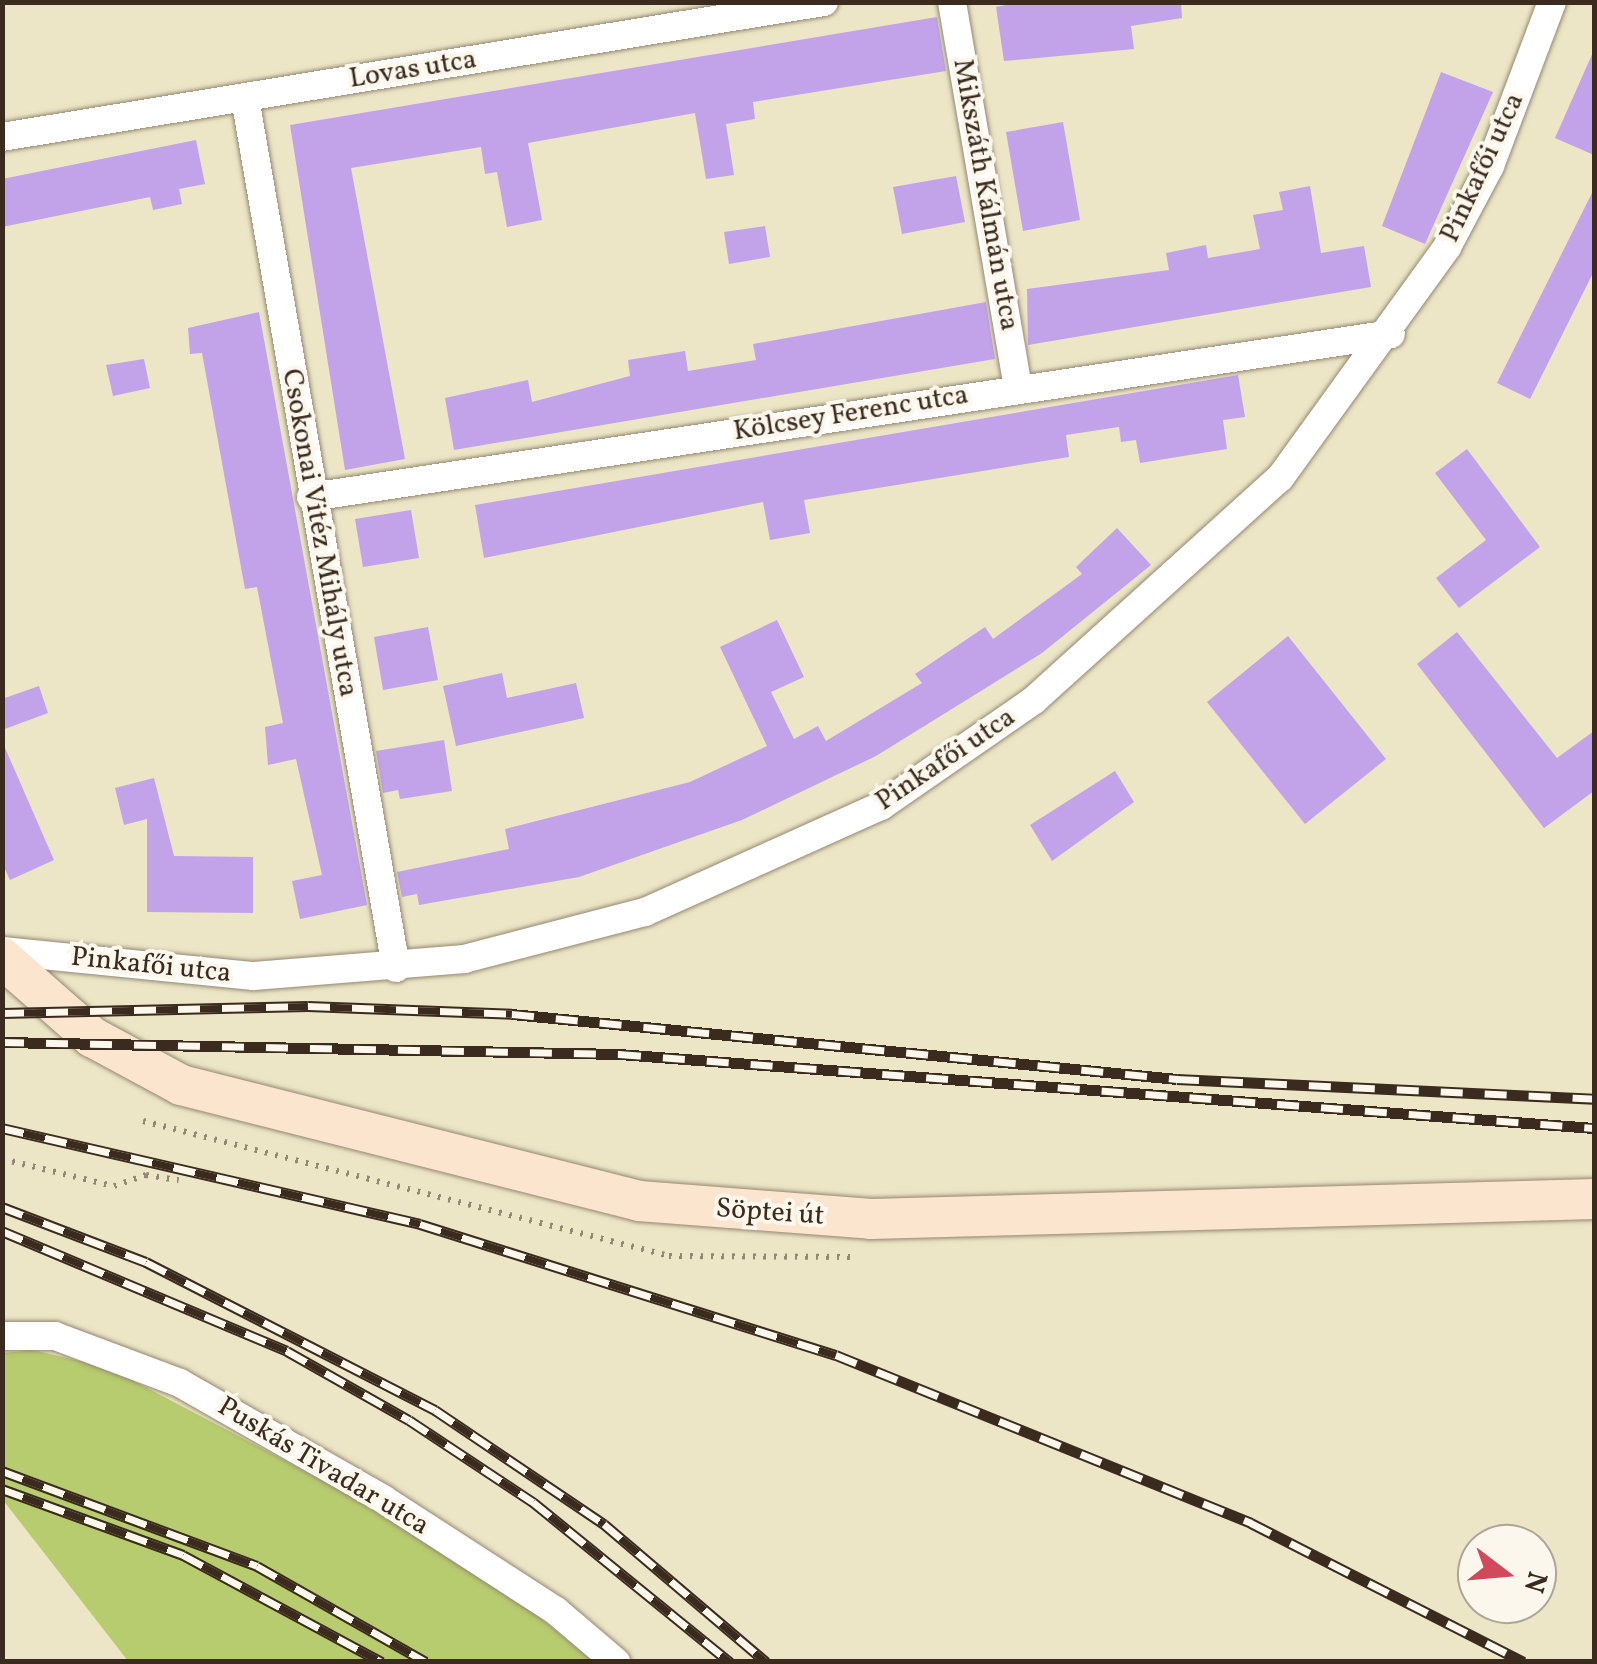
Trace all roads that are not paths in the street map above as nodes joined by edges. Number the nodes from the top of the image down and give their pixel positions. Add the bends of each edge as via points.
1 (824, 2) edge
2 (952, 2) edge
3 (1552, 2) edge
4 (245, 98) junction
5 (2, 137) edge
6 (1391, 334) junction
7 (1018, 388) junction
8 (311, 497) junction
9 (2, 954) edge
10 (396, 968) junction
11 (1594, 1199) edge
12 (2, 1336) edge
13 (616, 1662) edge

1 - 4 street, Lovas utca
2 - 7 street, Mikszáth Kálmán utca
3 - 6 street, Pinkafői utca via 1490,166
4 - 5 street, Lovas utca
4 - 8 street, Csokonai Vitéz Mihály utca
6 - 7 street, Kölcsey Ferenc utca
6 - 10 street, Pinkafői utca via 1280,478 1120,628 881,806 646,912
7 - 8 street, Kölcsey Ferenc utca
8 - 10 street, Csokonai Vitéz Mihály utca
9 - 10 street, Pinkafői utca via 189,974
9 - 11 street, Söptei út via 92,1038 181,1085 639,1201 871,1219
12 - 13 street, Puskás Tivadar utca via 55,1336 180,1383 382,1498

